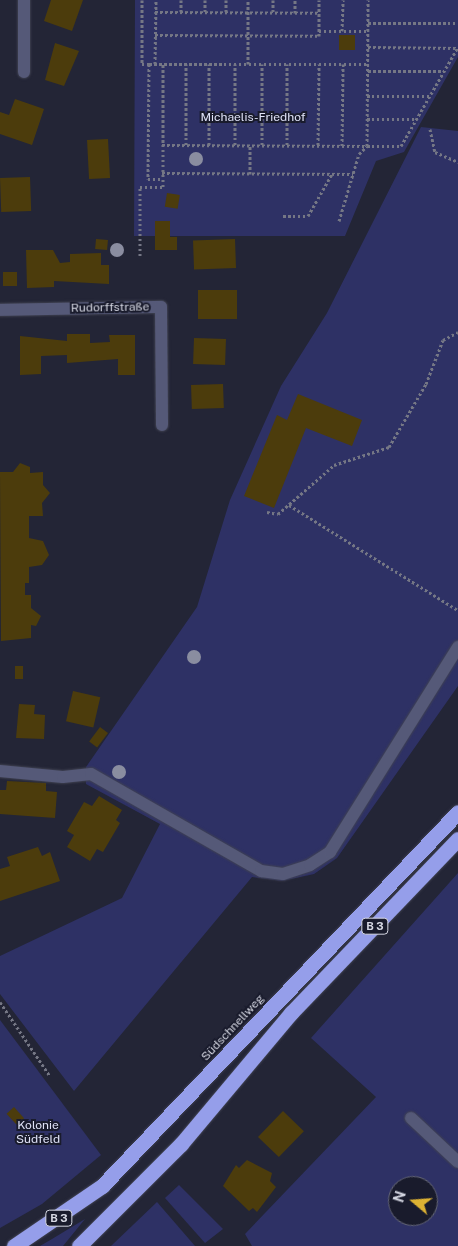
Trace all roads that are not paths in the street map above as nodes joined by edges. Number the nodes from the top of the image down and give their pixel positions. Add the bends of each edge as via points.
1 (24, 0) edge
2 (24, 72) dead end
3 (0, 310) edge
4 (162, 425) dead end
5 (458, 647) edge
6 (0, 771) edge
7 (458, 812) edge
8 (458, 839) edge
9 (411, 1118) dead end
10 (458, 1162) edge
11 (14, 1246) edge
12 (79, 1246) edge

1 - 2 street
3 - 4 street, Rudorffstraße via 161,307
5 - 6 street via 330,852 310,865 282,874 261,871 90,774 63,777
7 - 11 highway, Südschnellweg / B 3 via 102,1186
8 - 12 highway, B 3 via 291,1013 181,1144
9 - 10 street

